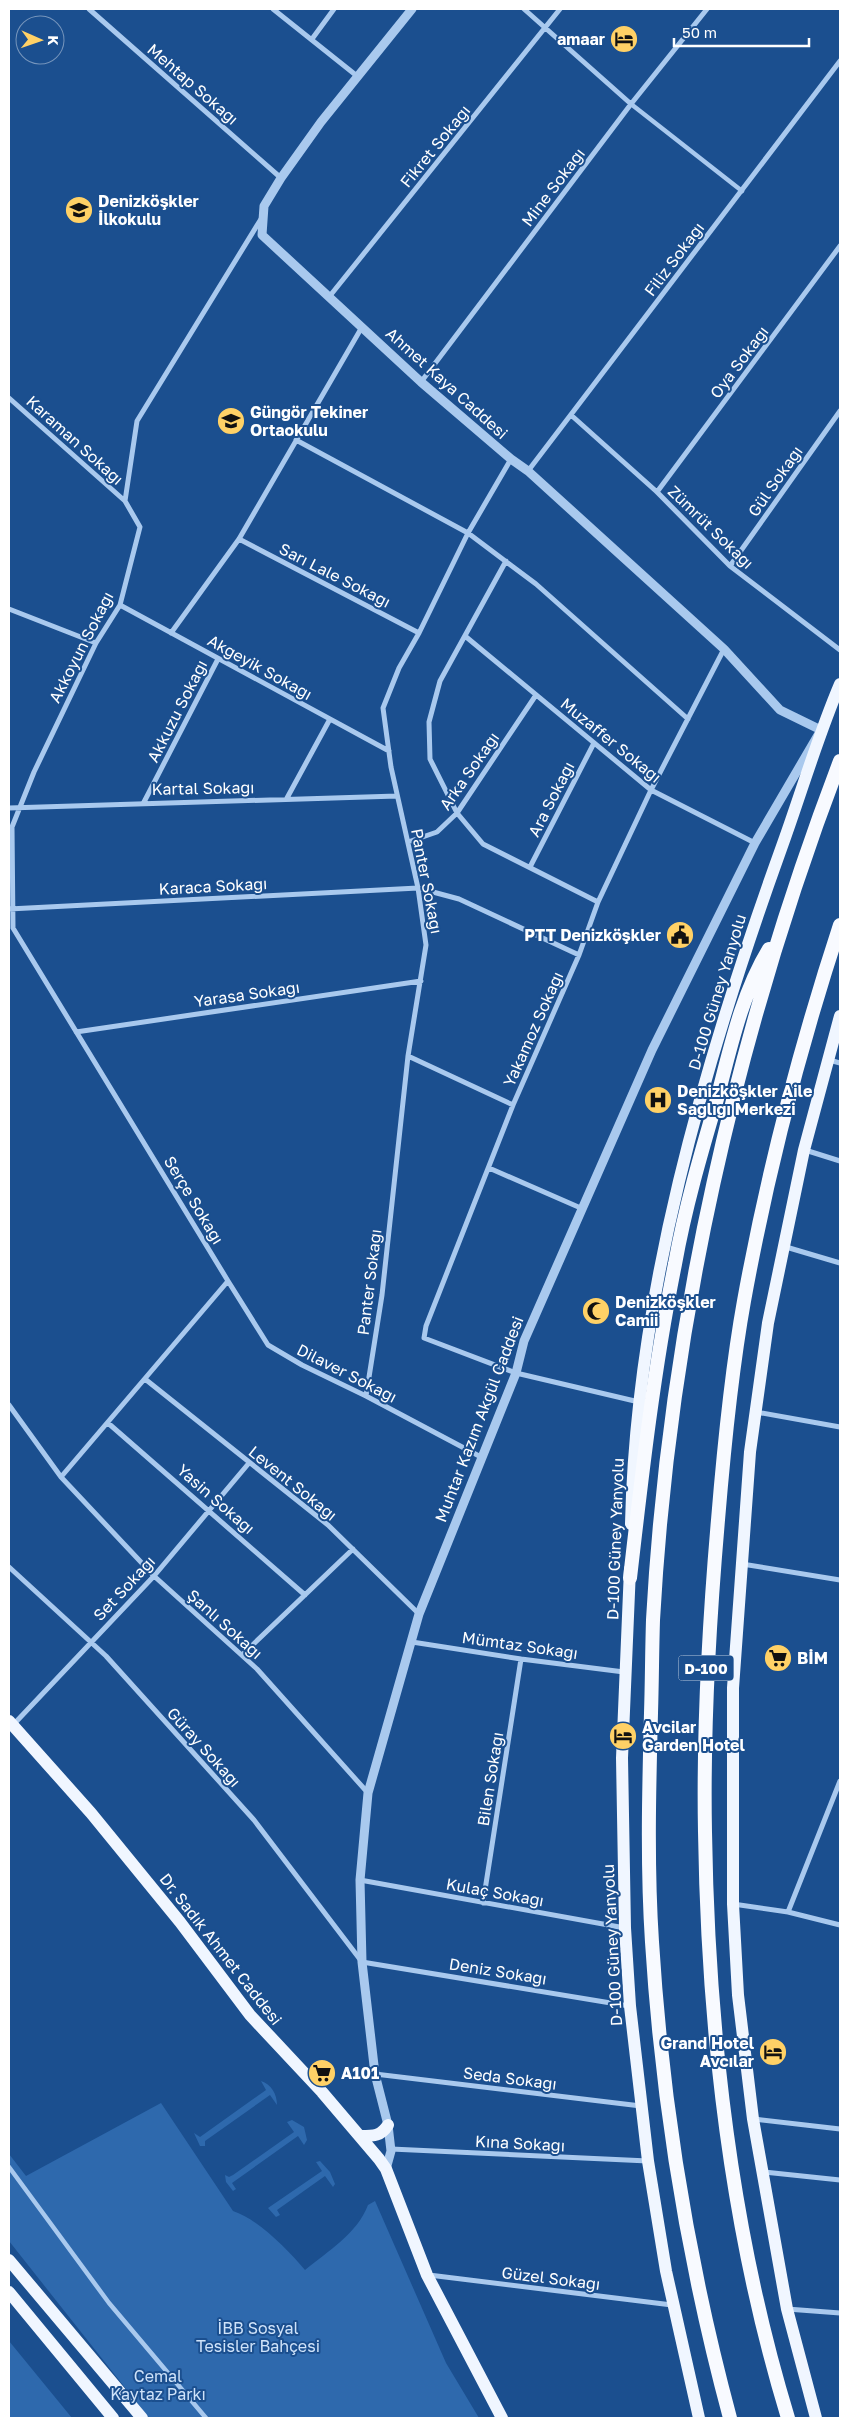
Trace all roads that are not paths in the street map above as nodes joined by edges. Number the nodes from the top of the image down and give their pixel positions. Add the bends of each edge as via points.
1 (90, 9) edge
2 (273, 9) edge
3 (334, 9) edge
4 (412, 9) edge
5 (524, 9) edge
6 (560, 9) edge
7 (707, 9) edge
8 (545, 28) junction
9 (312, 39) junction
10 (840, 62) edge
11 (357, 76) junction
12 (632, 104) junction
13 (281, 178) junction
14 (742, 191) junction
15 (261, 219) junction
16 (840, 246) edge
17 (329, 298) junction
18 (362, 327) junction
19 (421, 382) junction
20 (9, 398) edge
21 (840, 410) edge
22 (571, 415) junction
23 (296, 440) junction
24 (511, 459) junction
25 (528, 472) junction
26 (657, 492) junction
27 (125, 501) junction
28 (468, 533) junction
29 (239, 539) junction
30 (506, 561) junction
31 (730, 566) junction
32 (120, 605) junction
33 (9, 608) edge
34 (171, 633) junction
35 (419, 633) junction
36 (465, 636) junction
37 (96, 643) junction
38 (724, 648) junction
39 (840, 650) edge
40 (218, 659) junction
41 (840, 684) edge
42 (536, 695) junction
43 (330, 720) junction
44 (688, 720) junction
45 (821, 730) junction
46 (594, 743) junction
47 (388, 751) junction
48 (840, 761) edge
49 (651, 790) junction
50 (397, 796) junction
51 (287, 798) junction
52 (144, 802) junction
53 (9, 808) edge
54 (19, 808) junction
55 (457, 814) junction
56 (408, 842) junction
57 (755, 842) junction
58 (530, 867) junction
59 (418, 888) junction
60 (598, 902) junction
61 (10, 909) edge
62 (840, 925) edge
63 (781, 929) junction
64 (579, 955) junction
65 (420, 981) junction
66 (840, 1016) edge
67 (76, 1032) junction
68 (408, 1056) junction
69 (828, 1060) junction
70 (840, 1063) edge
71 (513, 1105) junction
72 (804, 1150) junction
73 (840, 1161) edge
74 (489, 1168) junction
75 (583, 1209) junction
76 (783, 1246) junction
77 (840, 1263) edge
78 (228, 1281) junction
79 (516, 1373) junction
80 (145, 1379) junction
81 (366, 1396) junction
82 (640, 1402) junction
83 (9, 1406) edge
84 (755, 1412) junction
85 (108, 1422) junction
86 (840, 1427) edge
87 (481, 1457) junction
88 (249, 1464) junction
89 (61, 1477) junction
90 (210, 1510) junction
91 (353, 1549) junction
92 (741, 1564) junction
93 (9, 1567) edge
94 (154, 1576) junction
95 (630, 1578) junction
96 (840, 1580) edge
97 (305, 1595) junction
98 (420, 1614) junction
99 (412, 1642) junction
100 (90, 1643) junction
101 (242, 1655) junction
102 (521, 1659) junction
103 (625, 1672) junction
104 (11, 1723) edge
105 (840, 1781) edge
106 (368, 1793) junction
107 (360, 1880) junction
108 (483, 1903) junction
109 (733, 1904) junction
110 (788, 1912) junction
111 (840, 1925) edge
112 (625, 1928) junction
113 (362, 1962) junction
114 (630, 2006) junction
115 (375, 2074) junction
116 (642, 2106) junction
117 (753, 2119) junction
118 (388, 2125) junction
119 (840, 2129) edge
120 (361, 2136) junction
121 (391, 2149) junction
122 (648, 2161) junction
123 (9, 2167) edge
124 (386, 2169) junction
125 (761, 2171) junction
126 (840, 2180) edge
127 (9, 2260) edge
128 (427, 2275) junction
129 (9, 2292) edge
130 (672, 2305) junction
131 (787, 2309) junction
132 (840, 2313) edge
133 (113, 2418) edge
134 (142, 2418) edge
135 (206, 2418) edge
136 (502, 2418) edge
137 (699, 2418) edge
138 (730, 2418) edge
139 (788, 2418) edge
140 (816, 2418) edge

1 - 13 street, Mehtap Sokağı
2 - 9 street
3 - 9 street
4 - 11 street
5 - 8 street
6 - 8 street, Fikret Sokağı
7 - 12 street, Mine Sokağı
8 - 12 street
8 - 17 street, Fikret Sokağı
9 - 11 street
10 - 14 street, Filiz Sokağı
11 - 13 street
12 - 14 street
12 - 19 street, Mine Sokağı
13 - 15 street via 264,206
14 - 22 street, Filiz Sokağı
15 - 17 street, Ahmet Kaya Caddesi via 262,235
15 - 27 street via 137,421
16 - 26 street, Oya Sokağı
17 - 18 street, Ahmet Kaya Caddesi
18 - 19 street, Ahmet Kaya Caddesi
18 - 23 street
19 - 24 street, Ahmet Kaya Caddesi
20 - 27 street, Karaman Sokağı
21 - 31 street, Gül Sokağı
22 - 25 street, Filiz Sokağı
22 - 26 street, Zümrüt Sokağı
23 - 28 street
23 - 29 street
24 - 25 street, Ahmet Kaya Caddesi
24 - 28 street, Panter Sokağı
25 - 38 street, Ahmet Kaya Caddesi
26 - 31 street, Zümrüt Sokağı
27 - 32 street, Akkoyun Sokağı via 140,527
28 - 30 street
28 - 35 street, Panter Sokağı
29 - 34 street
29 - 35 street, Sarı Lale Sokağı
30 - 36 street
30 - 44 street
31 - 39 street, Zümrüt Sokağı
32 - 34 street, Akgeyik Sokağı
32 - 37 street, Akkoyun Sokağı
33 - 37 street
34 - 40 street, Akgeyik Sokağı
35 - 47 street, Panter Sokağı via 399,668 383,708
36 - 42 street, Muzaffer Sokağı
36 - 55 street via 440,681 429,722 430,759
37 - 54 street, Akkoyun Sokağı
38 - 44 street, Yakamoz Sokağı
38 - 45 street, Ahmet Kaya Caddesi via 780,710
40 - 43 street, Akgeyik Sokağı
40 - 52 street, Akkuzu Sokağı
41 - 45 main road, D-100 Güney Yanyolu
42 - 46 street, Muzaffer Sokağı
42 - 55 street, Arka Sokağı
43 - 47 street, Akgeyik Sokağı
43 - 51 street
44 - 49 street, Yakamoz Sokağı
45 - 57 street, Muhtar Kazım Akgül Caddesi
45 - 82 main road, D-100 Güney Yanyolu via 753,928 694,1127 672,1211 654,1302
46 - 49 street, Muzaffer Sokağı
46 - 58 street, Ara Sokağı
47 - 50 street, Panter Sokağı
48 - 63 highway
49 - 57 street, Muzaffer Sokağı
49 - 60 street, Yakamoz Sokağı
50 - 51 street, Kartal Sokağı
50 - 56 street, Panter Sokağı
51 - 52 street, Kartal Sokağı
52 - 54 street, Kartal Sokağı
53 - 54 street, Kartal Sokağı
54 - 61 street, Akkoyun Sokağı via 12,827
55 - 56 street, Arka Sokağı via 437,832
55 - 58 street via 483,844
56 - 59 street, Panter Sokağı
57 - 75 street, Muhtar Kazım Akgül Caddesi via 652,1050
58 - 60 street
59 - 61 street, Karaca Sokağı
59 - 64 street, Karaca Sokağı via 459,899
59 - 65 street, Panter Sokağı via 426,944
60 - 64 street, Yakamoz Sokağı
61 - 67 street, Serçe Sokağı via 13,928
62 - 139 highway, D-100 via 805,1033 744,1301 721,1479 704,1706 706,1898 715,2045 731,2168 765,2333
63 - 95 highway via 754,980 735,1035 677,1254 643,1457
63 - 138 highway via 728,1120 688,1312 659,1541 653,1622 649,1872 657,2003 673,2142 689,2242 709,2342
64 - 71 street, Yakamoz Sokağı
65 - 67 street, Yarasa Sokağı
65 - 68 street, Panter Sokağı
66 - 69 main road
67 - 78 street, Serçe Sokağı
68 - 71 street
68 - 81 street, Panter Sokağı via 382,1295
69 - 70 street
69 - 72 main road
71 - 74 street, Yakamoz Sokağı
72 - 73 street
72 - 76 main road
74 - 75 street
74 - 79 street, Yakamoz Sokağı via 424,1338
75 - 79 street, Muhtar Kazım Akgül Caddesi via 524,1341
76 - 77 street
76 - 84 main road
78 - 80 street
78 - 81 street, Dilaver Sokağı via 268,1345
79 - 82 street
79 - 87 street, Muhtar Kazım Akgül Caddesi
80 - 85 street
80 - 88 street, Levent Sokağı
81 - 87 street, Dilaver Sokağı
82 - 95 main road, D-100 Güney Yanyolu via 632,1480
83 - 89 street, Şanlı Sokağı
84 - 86 street
84 - 92 main road
85 - 89 street
85 - 90 street, Yasin Sokağı
87 - 98 street, Muhtar Kazım Akgül Caddesi
88 - 90 street, Set Sokağı
88 - 91 street, Levent Sokağı via 328,1525
89 - 94 street, Şanlı Sokağı
90 - 94 street, Set Sokağı
90 - 97 street, Yasin Sokağı
91 - 97 street
91 - 98 street, Levent Sokağı
92 - 96 street
92 - 109 main road via 733,1688
93 - 100 street, Güray Sokağı
94 - 100 street, Set Sokağı
94 - 101 street, Şanlı Sokağı
95 - 103 main road, D-100 Güney Yanyolu
97 - 101 street
98 - 99 street, Muhtar Kazım Akgül Caddesi
99 - 102 street, Mümtaz Sokağı
99 - 106 street, Muhtar Kazım Akgül Caddesi
100 - 104 street, Set Sokağı
100 - 113 street, Güray Sokağı via 106,1656 254,1820
101 - 106 street, Şanlı Sokağı
102 - 103 street, Mümtaz Sokağı
102 - 108 street, Bilen Sokağı
103 - 112 main road, D-100 Güney Yanyolu via 622,1758
104 - 120 main road, Dr. Sadık Ahmet Caddesi via 133,1864 250,2015
105 - 110 street
106 - 107 street, Muhtar Kazım Akgül Caddesi
107 - 108 street, Kulaç Sokağı
107 - 113 street, Muhtar Kazım Akgül Caddesi
108 - 112 street, Kulaç Sokağı
109 - 110 street
109 - 117 main road via 738,1995
110 - 111 street
112 - 114 main road, D-100 Güney Yanyolu
113 - 114 street, Deniz Sokağı
113 - 115 street, Muhtar Kazım Akgül Caddesi
114 - 116 main road, D-100 Güney Yanyolu
115 - 116 street, Seda Sokağı
115 - 118 street, Muhtar Kazım Akgül Caddesi
116 - 122 main road, D-100 Güney Yanyolu
117 - 119 street
117 - 125 main road
118 - 120 main road via 383,2133
118 - 121 street, Muhtar Kazım Akgül Caddesi
120 - 124 main road, Dr. Sadık Ahmet Caddesi
121 - 122 street, Kına Sokağı
121 - 124 street, Muhtar Kazım Akgül Caddesi
122 - 130 main road, D-100 Güney Yanyolu
123 - 135 street via 109,2303
124 - 128 main road, Dr. Sadık Ahmet Caddesi
125 - 126 street
125 - 131 main road
127 - 134 main road
128 - 130 street, Güzel Sokağı
128 - 136 main road, Dr. Sadık Ahmet Caddesi
129 - 133 main road
130 - 137 main road, D-100 Güney Yanyolu
131 - 132 street
131 - 140 main road

